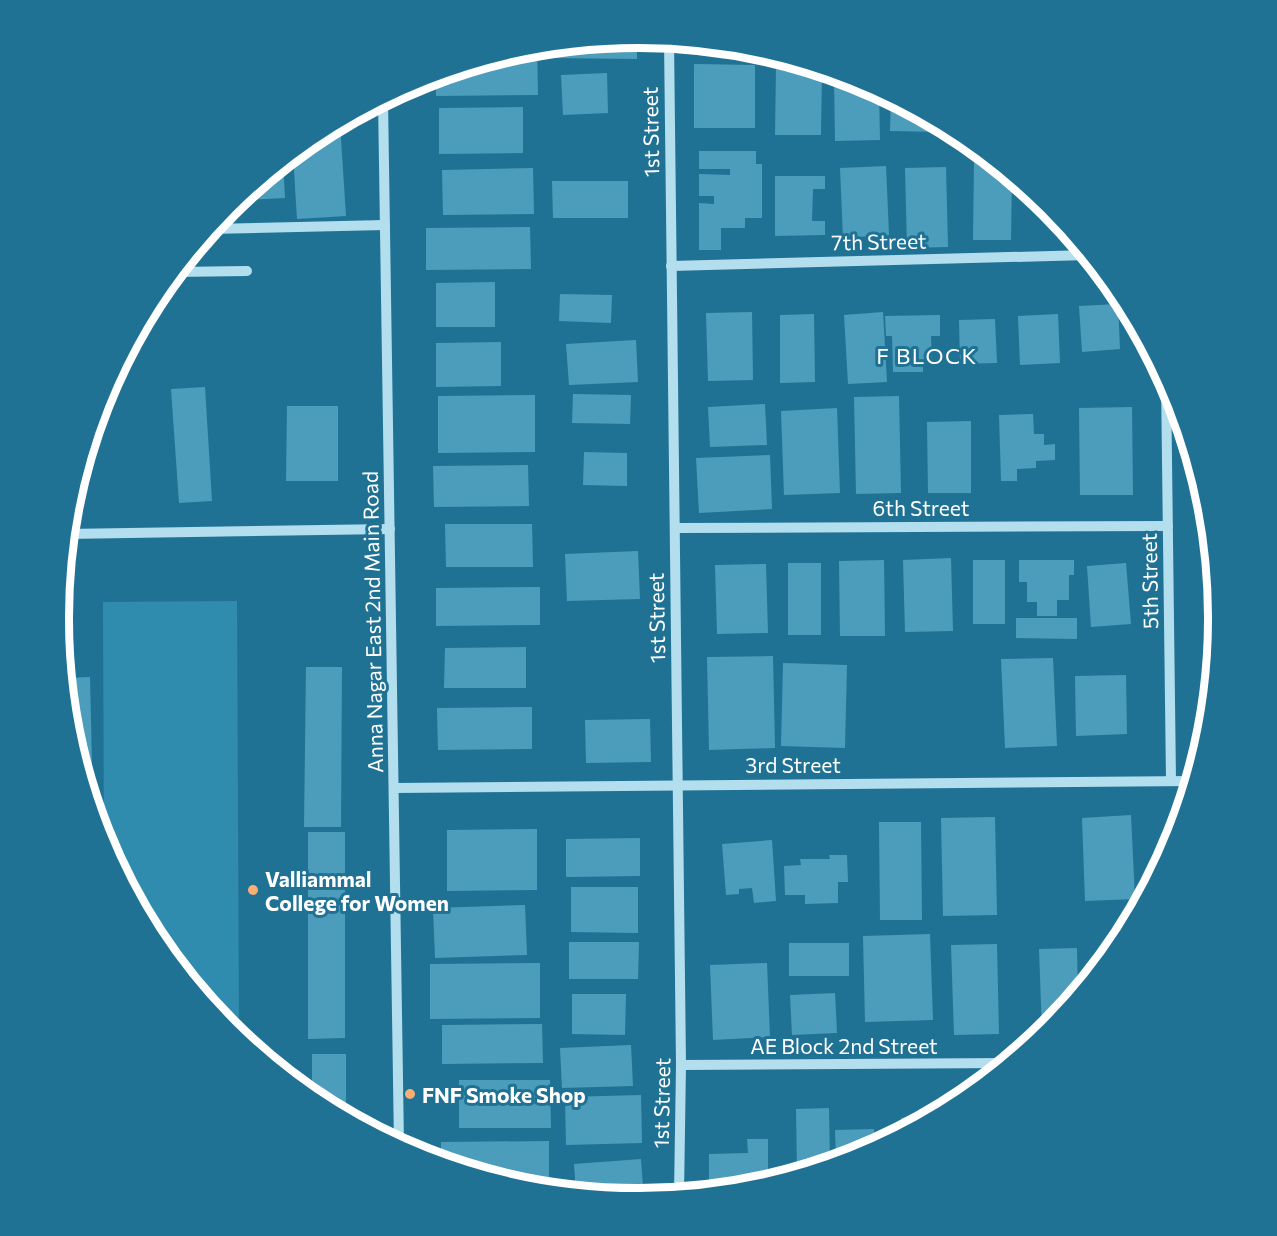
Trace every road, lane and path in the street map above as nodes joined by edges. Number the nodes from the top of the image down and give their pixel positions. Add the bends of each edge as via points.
1 (669, 49) edge
2 (383, 108) edge
3 (385, 225) junction
4 (222, 229) edge
5 (1078, 255) edge
6 (671, 266) junction
7 (185, 272) edge
8 (247, 272) dead end
9 (1166, 404) edge
10 (1168, 526) junction
11 (675, 528) junction
12 (390, 529) junction
13 (75, 534) edge
14 (1170, 781) junction
15 (1184, 781) edge
16 (678, 784) junction
17 (394, 788) junction
18 (994, 1063) edge
19 (681, 1065) junction
20 (399, 1135) edge
21 (679, 1187) edge

1 - 6 street, 1st Street
2 - 3 street, Anna Nagar East 2nd Main Road
3 - 4 street
3 - 12 street, Anna Nagar East 2nd Main Road
5 - 6 street, 7th Street
6 - 11 street, 1st Street
7 - 8 street
9 - 10 street, 5th Street
10 - 11 street, 6th Street
10 - 14 street, 5th Street
11 - 16 street, 1st Street
12 - 13 street
12 - 17 street, Anna Nagar East 2nd Main Road
14 - 15 street, 3rd Street
14 - 16 street, 3rd Street
16 - 17 street, 3rd Street
16 - 19 street, 1st Street
17 - 20 street, Anna Nagar East 2nd Main Road
18 - 19 street, AE Block 2nd Street
19 - 21 street, 1st Street

